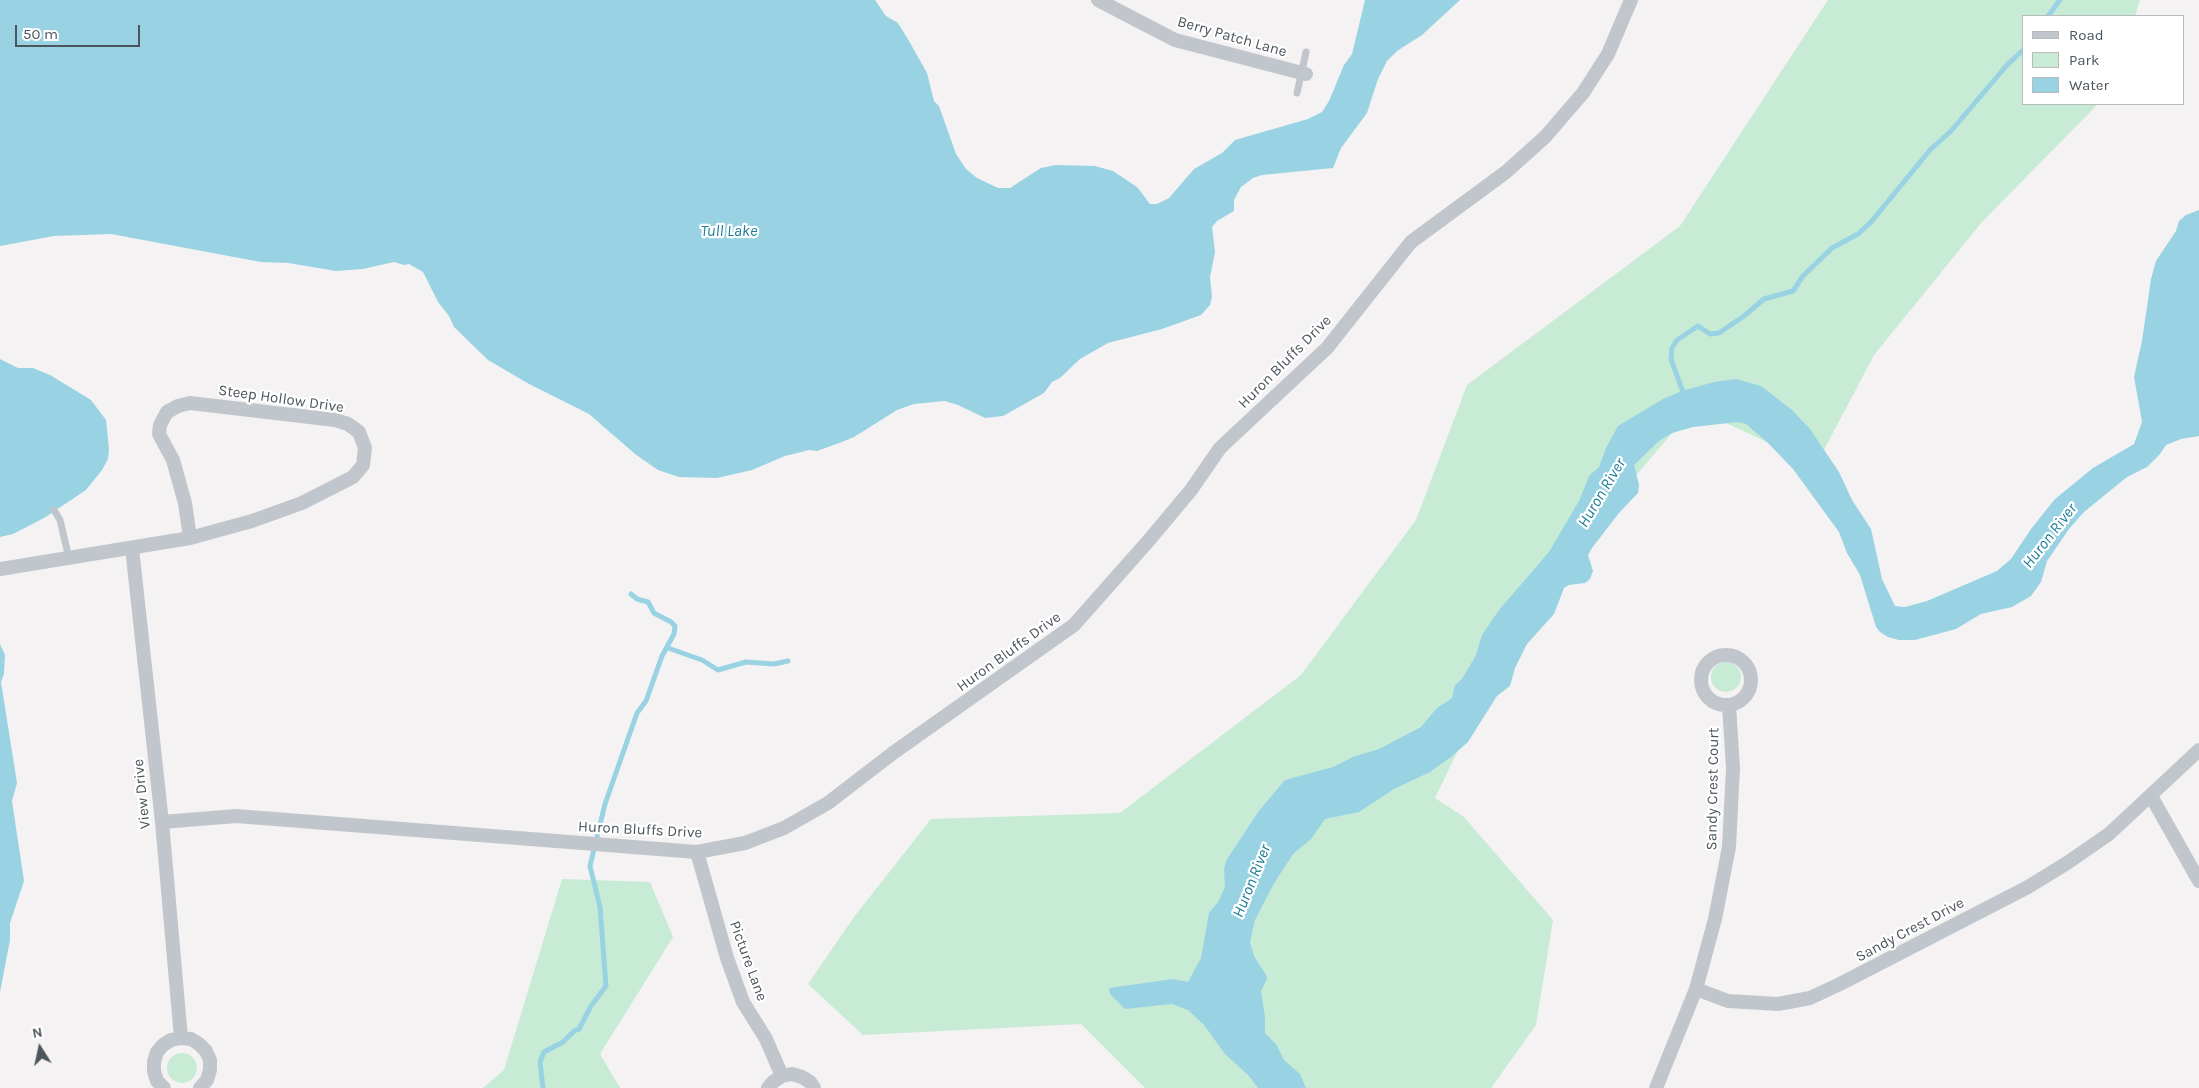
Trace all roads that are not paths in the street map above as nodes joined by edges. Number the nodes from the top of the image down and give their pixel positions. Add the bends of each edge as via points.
1 (1098, 0) edge
2 (1631, 0) edge
3 (1306, 52) dead end
4 (1303, 74) junction
5 (1297, 93) dead end
6 (54, 510) dead end
7 (190, 538) junction
8 (132, 548) junction
9 (69, 558) junction
10 (0, 569) edge
11 (1729, 706) dead end
12 (2199, 750) edge
13 (2151, 796) junction
14 (162, 822) junction
15 (698, 852) junction
16 (2199, 881) edge
17 (1696, 989) junction
18 (180, 1038) junction
19 (782, 1076) junction
20 (164, 1088) edge
21 (200, 1088) edge
22 (768, 1088) edge
23 (814, 1088) edge
24 (1656, 1088) edge

1 - 4 street, Berry Patch Lane via 1175,40
2 - 15 street, Huron Bluffs Drive via 1608,54 1583,93 1545,137 1506,172 1411,242 1327,348 1220,448 1150,539 1074,625 893,753 828,804 784,828 745,843
3 - 4 lane
4 - 5 lane
6 - 9 lane via 60,520
7 - 7 street, Steep Hollow Drive via 252,521 302,502 353,476 363,465 365,448 359,432 335,420 190,403 167,412 159,434 173,460 185,503
7 - 8 street, Steep Hollow Drive
8 - 9 street, Steep Hollow Drive
8 - 14 street, View Drive
9 - 10 street, Steep Hollow Drive
11 - 17 street, Sandy Crest Court via 1732,768 1729,847 1715,919
12 - 13 street, Sandy Crest Drive
13 - 16 street
13 - 17 street, Sandy Crest Drive via 2109,834 2028,888 1810,998 1778,1004 1728,1001
14 - 15 street, Huron Bluffs Drive via 236,816
14 - 18 street, View Drive
15 - 19 street, Picture Lane via 727,958 743,1002 766,1039
17 - 24 street
18 - 20 street via 171,1040 157,1052 154,1071
18 - 21 street via 199,1044 210,1060 207,1080
19 - 22 street
19 - 23 street via 802,1076

